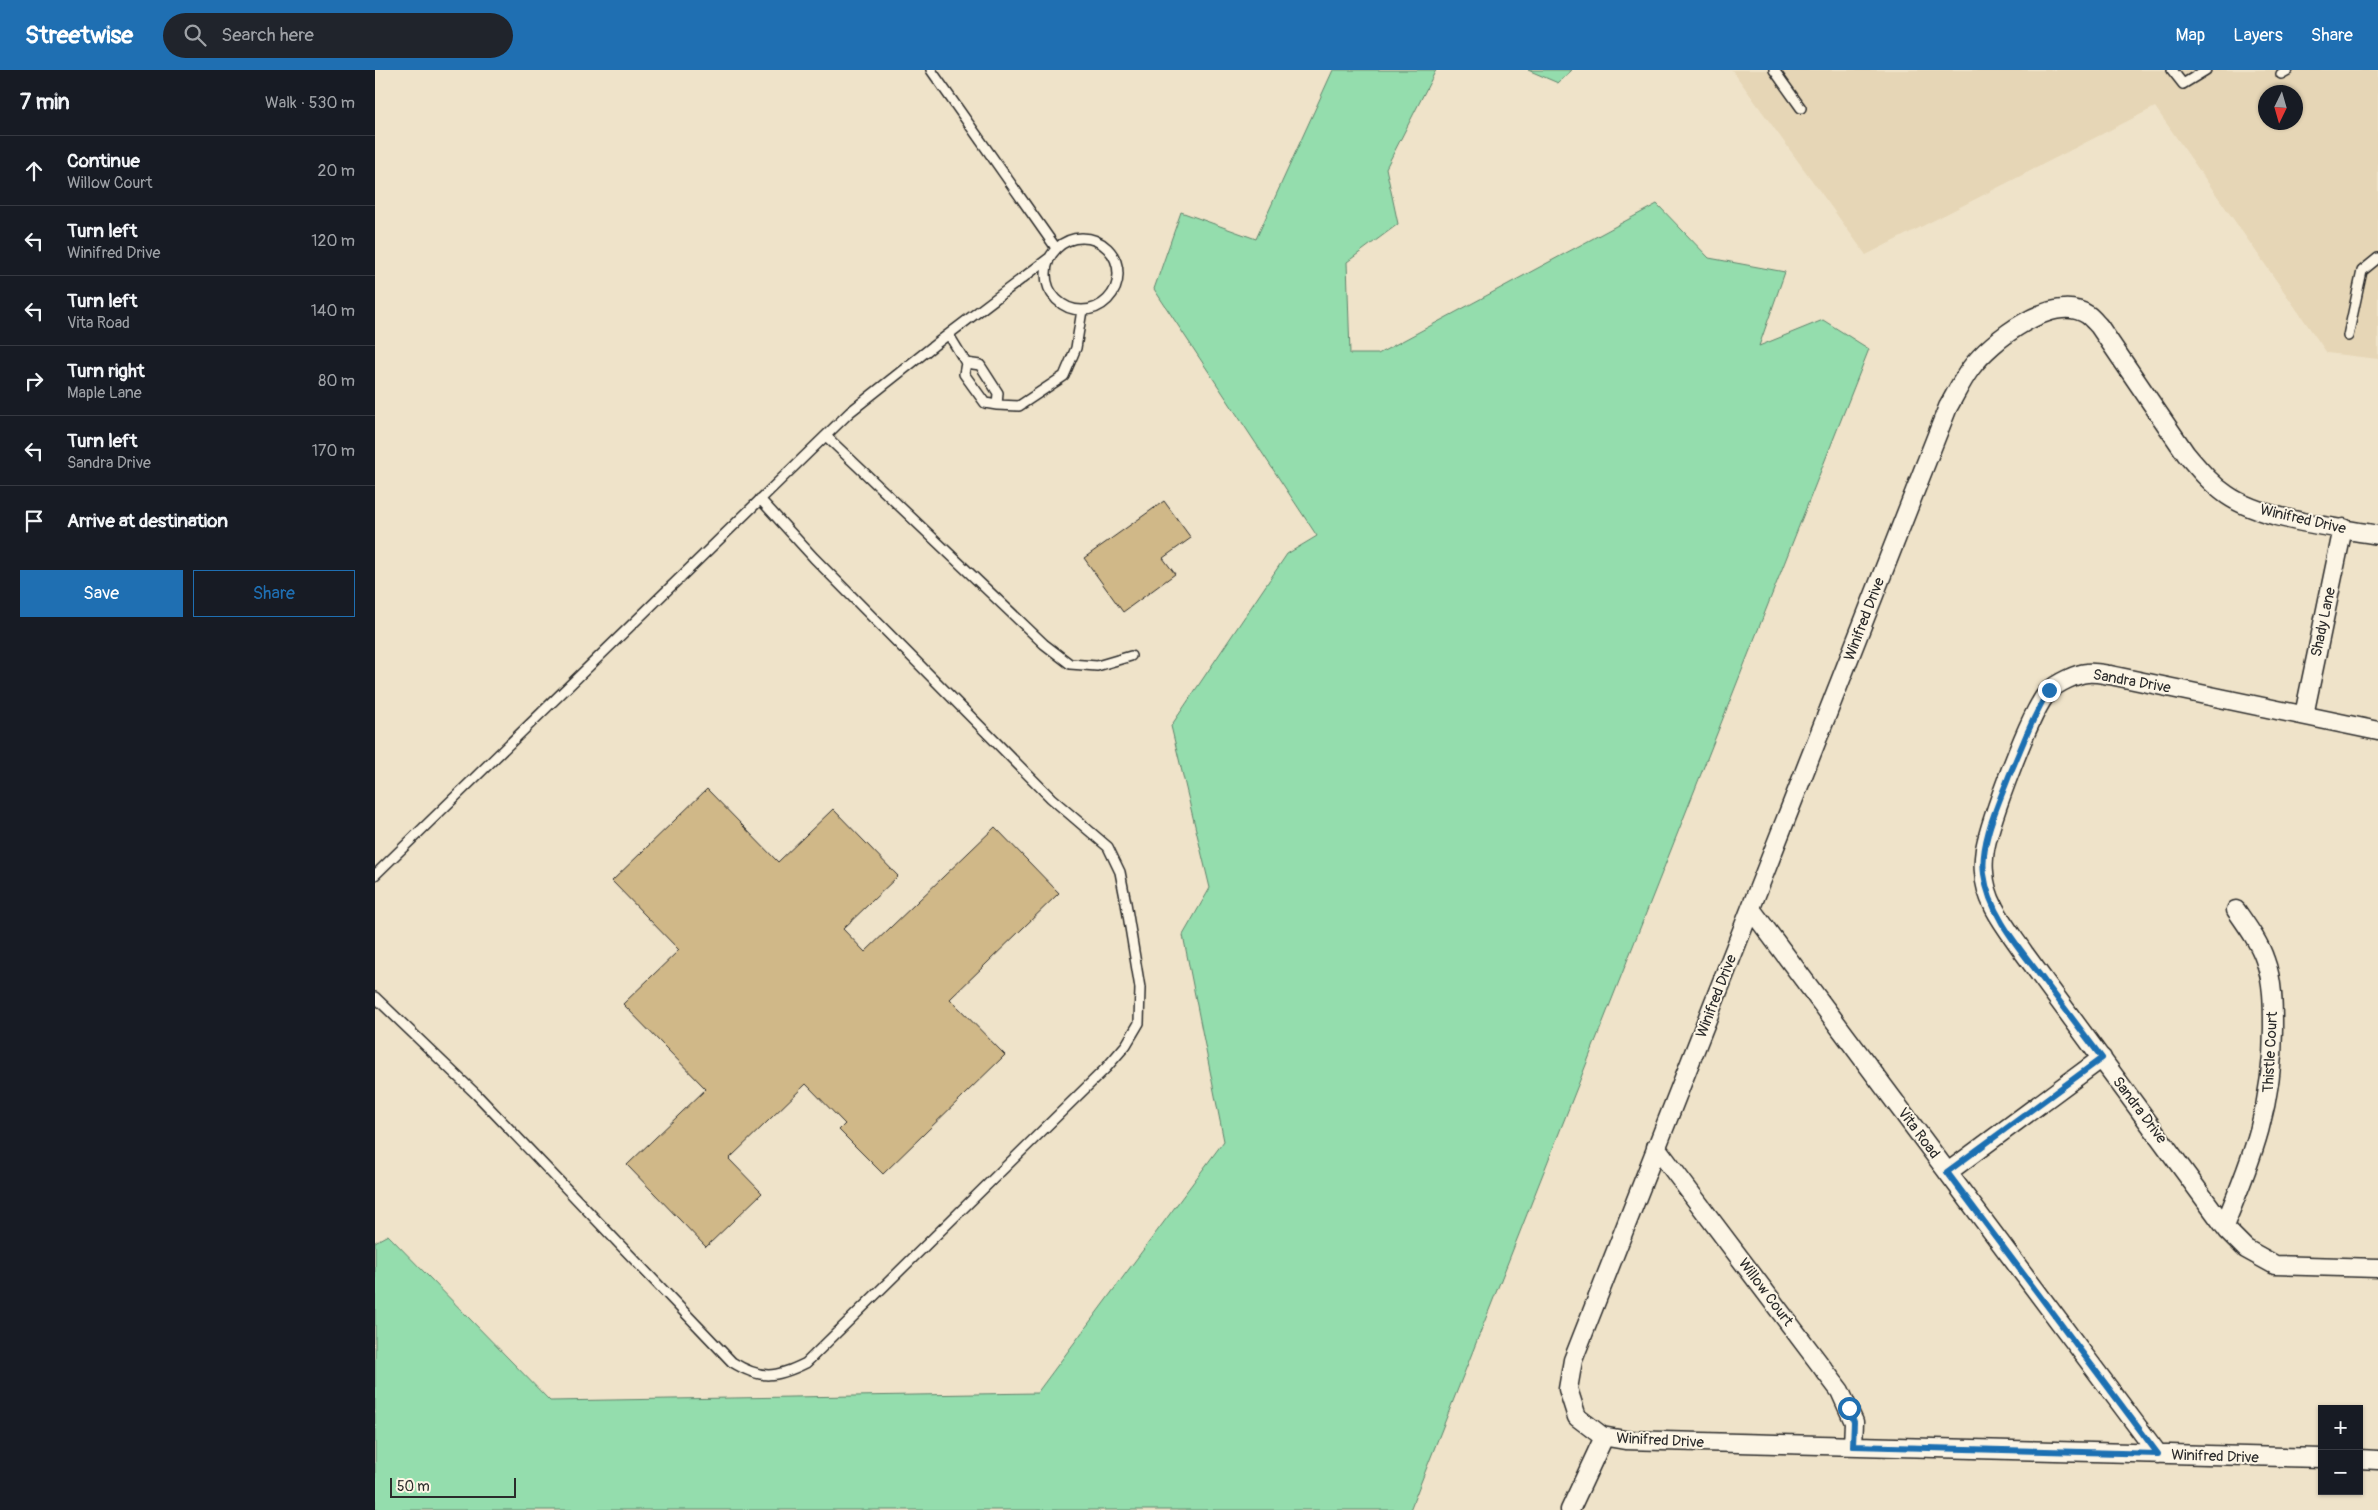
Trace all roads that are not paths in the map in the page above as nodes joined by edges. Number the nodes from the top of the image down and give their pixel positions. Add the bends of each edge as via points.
1 (931, 70) edge
2 (1774, 70) edge
3 (2172, 70) edge
4 (2206, 70) edge
5 (1801, 108) dead end
6 (1056, 248) junction
7 (1049, 258) junction
8 (2378, 258) edge
9 (1082, 310) junction
10 (949, 335) junction
11 (2348, 336) dead end
12 (966, 363) junction
13 (997, 405) junction
14 (826, 436) junction
15 (760, 499) junction
16 (2343, 528) junction
17 (2378, 536) edge
18 (1131, 656) dead end
19 (2304, 715) junction
20 (2378, 731) edge
21 (375, 875) edge
22 (1751, 908) junction
23 (2236, 910) dead end
24 (375, 996) edge
25 (2102, 1058) junction
26 (1657, 1148) junction
27 (1947, 1172) junction
28 (2224, 1226) junction
29 (2378, 1268) edge
30 (1604, 1437) junction
31 (1853, 1446) junction
32 (2158, 1454) junction
33 (2318, 1458) edge
34 (2363, 1459) edge
35 (2378, 1460) edge
36 (1570, 1510) edge

1 - 6 lane
2 - 5 lane
3 - 4 lane via 2183,84
6 - 7 lane
6 - 9 lane via 1066,241 1091,239 1111,252 1116,262 1116,284 1111,294 1103,303
7 - 9 lane via 1046,270 1052,294 1061,303
7 - 10 lane
8 - 11 lane via 2362,271
9 - 13 lane via 1076,348 1064,376 1019,406
10 - 12 lane
10 - 14 lane via 850,412
12 - 13 lane via 964,374 985,403
12 - 13 lane via 980,365 998,393
14 - 15 lane
14 - 18 lane via 1044,644 1070,664 1097,666
15 - 21 lane
15 - 24 lane via 1051,798 1108,847 1120,872 1140,988 1139,1022 1125,1045 1106,1068 806,1363 771,1376 750,1373 732,1362 477,1095
16 - 17 street, Winifred Drive
16 - 19 street, Shady Lane
16 - 22 street, Winifred Drive via 2256,510 2214,485 2186,454 2099,326 2087,315 2072,310 2054,311 2017,327 1970,368 1947,407
19 - 20 street, Sandra Drive
19 - 25 street, Sandra Drive via 2087,673 2049,690 2036,710 1998,804 1985,849 1984,873 1996,912
22 - 26 street, Winifred Drive
22 - 27 street, Vita Road
23 - 28 street, Thistle Court via 2265,959 2272,984 2273,1057 2265,1112 2244,1178
25 - 27 street
25 - 28 street, Sandra Drive
26 - 30 street, Winifred Drive via 1569,1376 1568,1389 1577,1417
26 - 31 street, Willow Court via 1840,1391 1854,1422
27 - 32 street, Vita Road
28 - 29 street, Sandra Drive via 2246,1249 2275,1265
30 - 31 street, Winifred Drive
30 - 36 street
31 - 32 street, Winifred Drive
32 - 33 street, Winifred Drive
34 - 35 street

